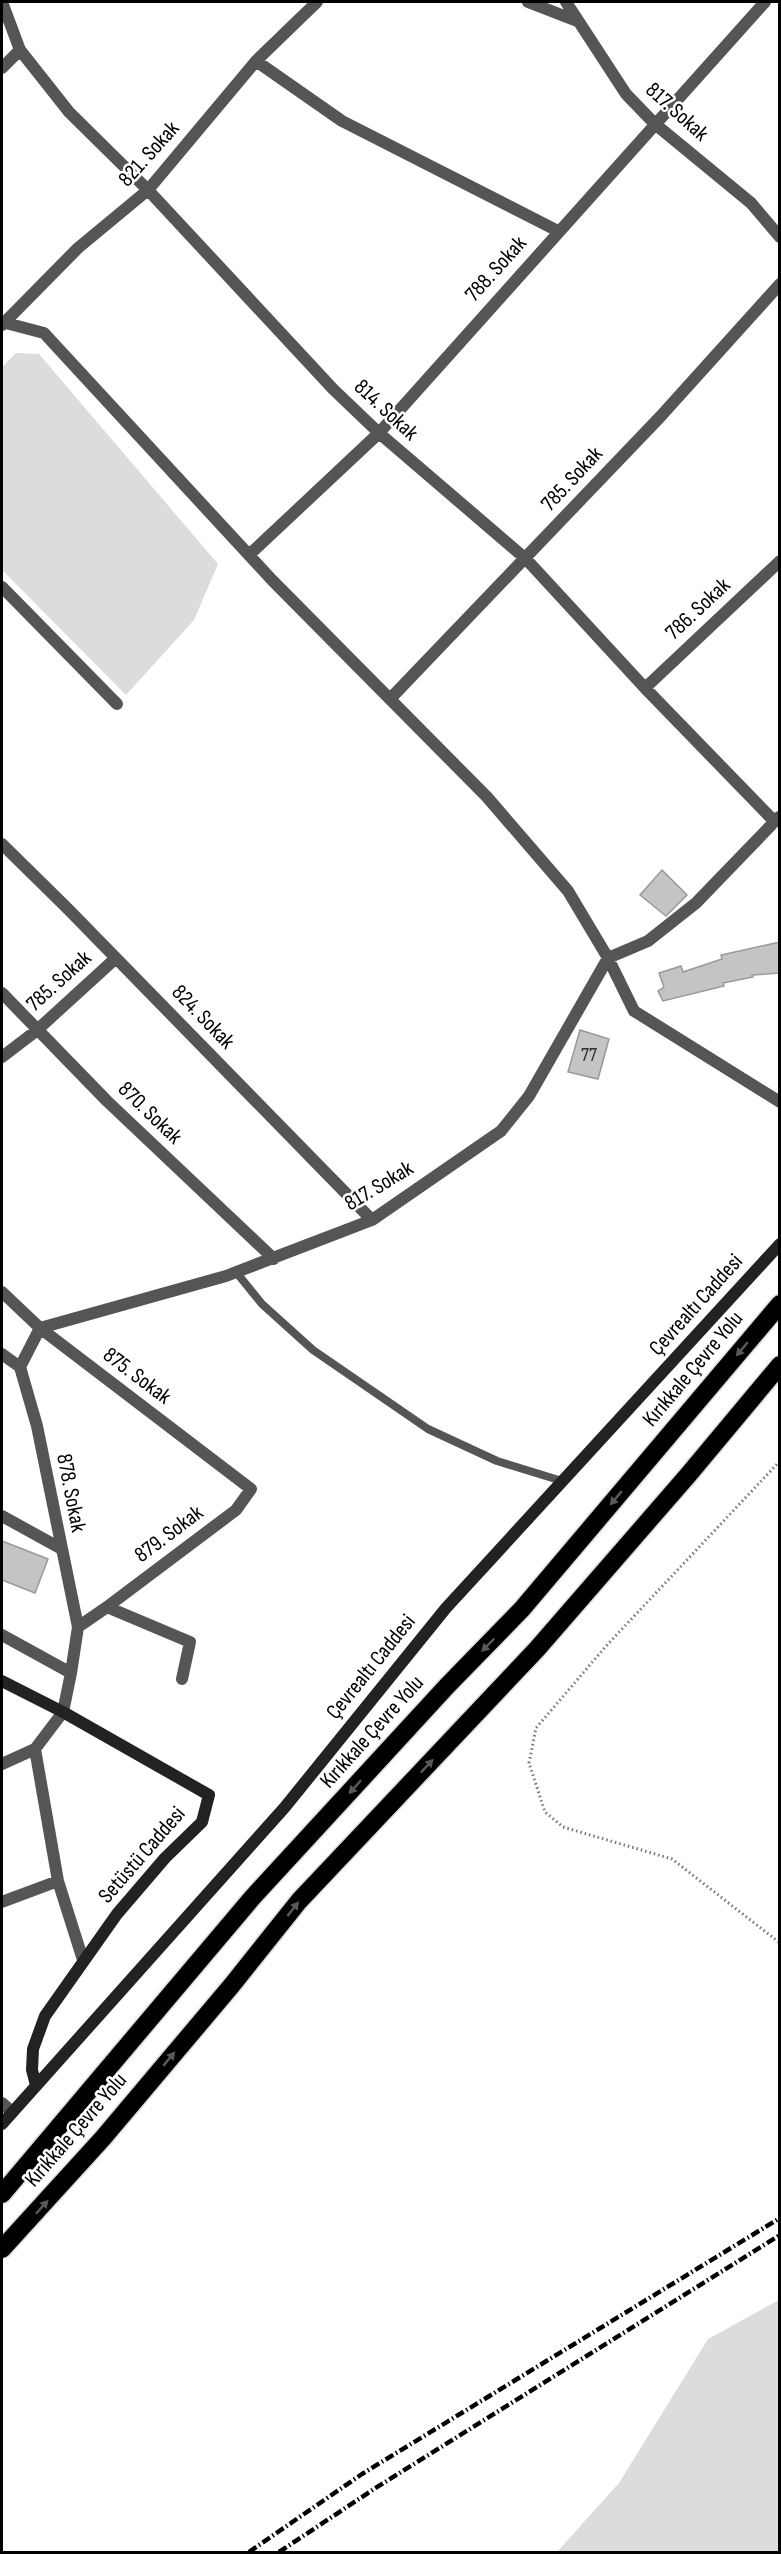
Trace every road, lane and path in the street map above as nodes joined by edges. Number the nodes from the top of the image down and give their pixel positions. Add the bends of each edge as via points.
1 (2, 2) edge
2 (317, 2) edge
3 (528, 2) edge
4 (566, 2) edge
5 (765, 2) edge
6 (307, 6) edge
7 (577, 21) junction
8 (20, 50) junction
9 (256, 61) junction
10 (2, 68) edge
11 (655, 124) junction
12 (148, 190) junction
13 (558, 231) junction
14 (780, 237) edge
15 (780, 284) edge
16 (2, 323) edge
17 (379, 433) junction
18 (249, 555) junction
19 (526, 558) junction
20 (780, 561) edge
21 (2, 587) edge
22 (645, 687) junction
23 (390, 699) junction
24 (117, 704) dead end
25 (777, 819) edge
26 (2, 844) edge
27 (116, 958) junction
28 (608, 958) junction
29 (2, 993) edge
30 (36, 1031) junction
31 (2, 1057) edge
32 (780, 1102) edge
33 (372, 1220) junction
34 (780, 1244) edge
35 (274, 1258) junction
36 (236, 1272) junction
37 (2, 1292) edge
38 (780, 1304) edge
39 (40, 1328) junction
40 (2, 1354) edge
41 (780, 1365) edge
42 (20, 1367) junction
43 (780, 1461) edge
44 (562, 1481) junction
45 (251, 1489) joint
46 (2, 1516) edge
47 (60, 1548) junction
48 (107, 1607) junction
49 (78, 1627) junction
50 (2, 1635) edge
51 (71, 1673) junction
52 (182, 1679) dead end
53 (2, 1681) edge
54 (63, 1712) junction
55 (35, 1749) junction
56 (2, 1764) edge
57 (58, 1881) junction
58 (2, 1902) edge
59 (780, 1943) edge
60 (83, 1960) junction
61 (36, 2085) junction
62 (2, 2103) edge
63 (12, 2112) junction
64 (2, 2124) edge
65 (2, 2194) edge
66 (2, 2249) edge

1 - 8 street, 814. Sokak
2 - 6 street, 821. Sokak
3 - 7 street
4 - 7 street, 817. Sokak
5 - 11 street, 788. Sokak
6 - 9 street, 821. Sokak
7 - 11 street, 817. Sokak via 626,94
8 - 10 street
8 - 12 street, 814. Sokak via 69,112
9 - 12 street, 821. Sokak
9 - 13 street via 342,121
11 - 13 street, 788. Sokak
11 - 14 street, 817. Sokak via 751,203
12 - 16 street, 821. Sokak via 78,248
12 - 17 street, 814. Sokak via 333,389
13 - 17 street, 788. Sokak
15 - 19 street, 785. Sokak
16 - 18 street via 44,333
17 - 18 street, 788. Sokak
17 - 19 street, 814. Sokak
18 - 23 street
19 - 22 street, 814. Sokak
19 - 23 street, 785. Sokak
20 - 22 street, 786. Sokak
21 - 24 street
22 - 25 street, 814. Sokak
23 - 28 street via 487,797 568,891
25 - 28 street via 696,903 648,941
26 - 27 street, 824. Sokak
27 - 30 street, 785. Sokak
27 - 33 street, 824. Sokak
28 - 32 street via 634,1011
28 - 33 street, 817. Sokak via 529,1096 501,1131
29 - 30 street, 870. Sokak
30 - 31 street, 785. Sokak
30 - 35 street, 870. Sokak
33 - 35 street, 817. Sokak
34 - 44 main road, Çevrealtı Caddesi
35 - 36 street, 817. Sokak
36 - 39 street, 817. Sokak
36 - 44 lane via 262,1304 313,1350 428,1430 497,1461
37 - 39 street, 875. Sokak
38 -> 65 highway, Kırıkkale Çevre Yolu via 522,1609 252,1898
39 - 42 street
39 - 45 street, 875. Sokak
40 - 42 street
66 -> 41 highway, Kırıkkale Çevre Yolu via 111,2129 299,1901 537,1649
42 - 47 street, 878. Sokak via 37,1426
43 - 59 path via 607,1645 536,1728 529,1763 545,1812 563,1827 672,1859
44 - 61 main road, Çevrealtı Caddesi via 446,1608 285,1807
45 - 48 street, 879. Sokak via 236,1510
46 - 47 street
47 - 49 street, 878. Sokak
48 - 49 street, 879. Sokak
48 - 52 street via 190,1642
49 - 51 street
50 - 51 street
51 - 54 street
53 - 54 main road, Setüstü Caddesi
54 - 55 street
54 - 60 main road, Setüstü Caddesi via 209,1795 202,1822 130,1898
55 - 56 street
55 - 57 street
57 - 58 street
57 - 60 street
60 - 61 main road, Setüstü Caddesi via 45,2016 33,2049
61 - 63 main road, Çevrealtı Caddesi
62 - 63 street
63 - 64 main road, Çevrealtı Caddesi

